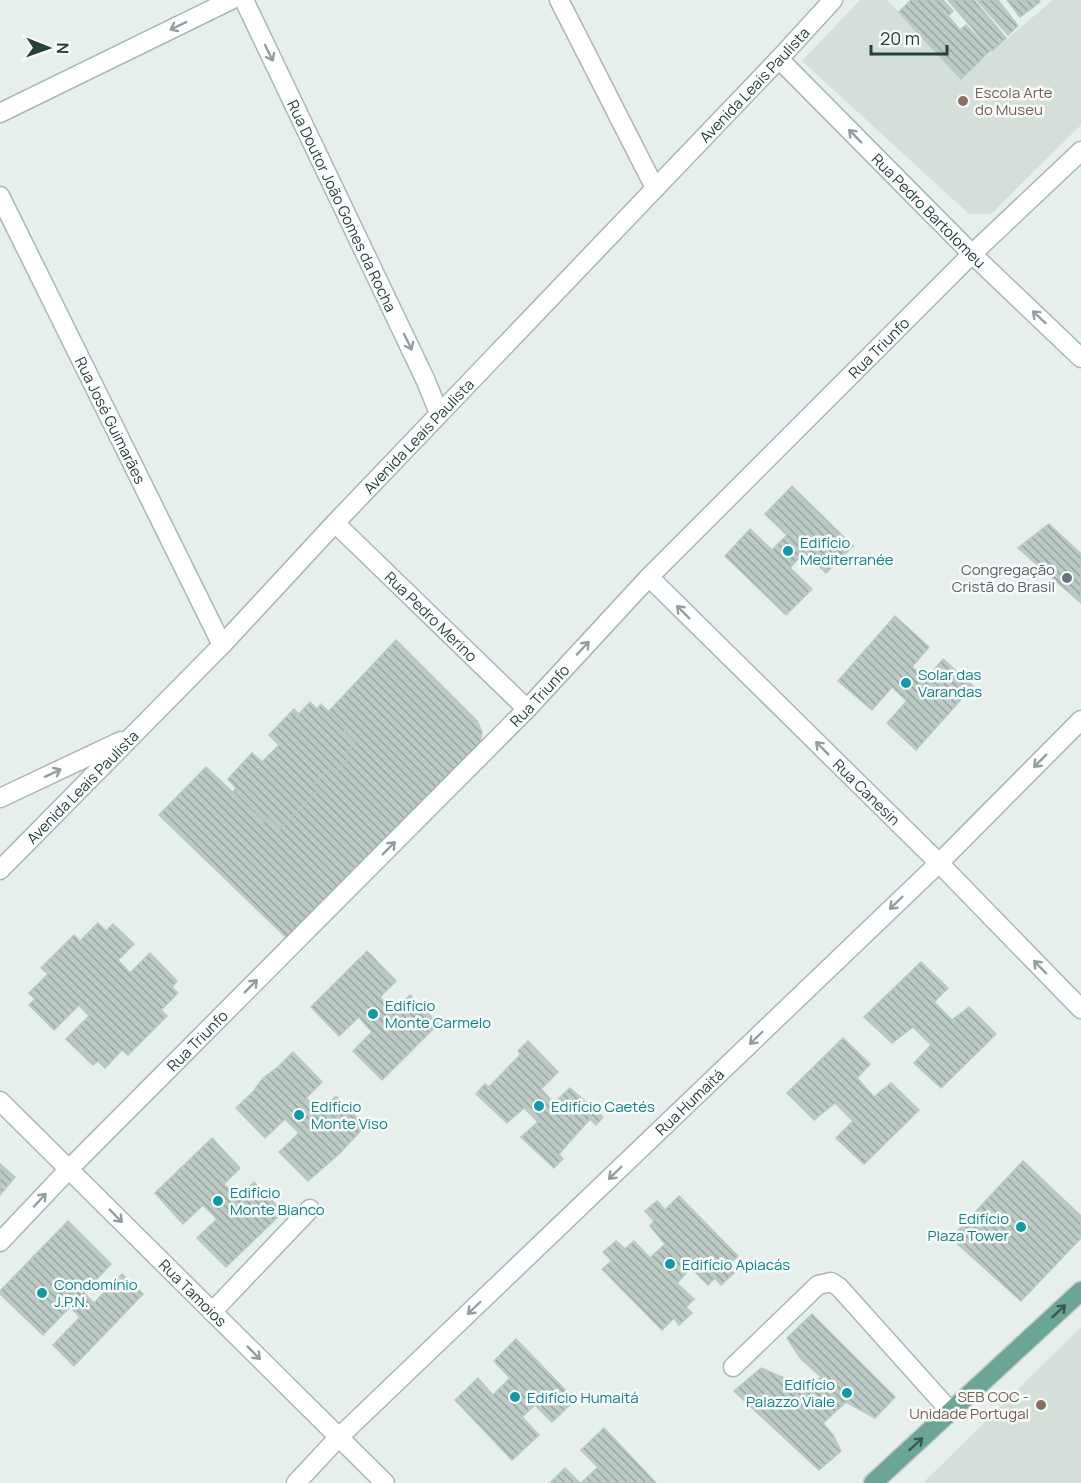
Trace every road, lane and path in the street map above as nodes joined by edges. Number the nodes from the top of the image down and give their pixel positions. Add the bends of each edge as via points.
1 (231, 0) edge
2 (244, 0) edge
3 (559, 0) edge
4 (833, 0) edge
5 (779, 58) junction
6 (0, 113) edge
7 (1081, 151) edge
8 (655, 188) junction
9 (0, 196) edge
10 (972, 254) junction
11 (1081, 357) edge
12 (439, 413) junction
13 (335, 523) junction
14 (649, 578) junction
15 (222, 645) junction
16 (527, 709) junction
17 (1081, 720) edge
18 (133, 736) junction
19 (0, 798) edge
20 (939, 863) junction
21 (0, 870) edge
22 (1081, 1009) edge
23 (0, 1101) edge
24 (69, 1169) junction
25 (310, 1209) dead end
26 (0, 1242) edge
27 (1081, 1291) edge
28 (212, 1312) junction
29 (733, 1367) dead end
30 (951, 1412) junction
31 (338, 1438) junction
32 (296, 1483) edge
33 (384, 1483) edge
34 (873, 1483) edge

1 -> 6 street
2 -> 12 street, Rua Doutor João Gomes da Rocha
3 - 8 street
4 - 5 street, Avenida Leais Paulista
5 - 8 street, Avenida Leais Paulista
10 -> 5 street, Rua Pedro Bartolomeu
7 - 10 street, Rua Triunfo
8 - 12 street, Avenida Leais Paulista
9 - 15 street, Rua José Guimarães
11 -> 10 street, Rua Pedro Bartolomeu
10 - 14 street, Rua Triunfo
12 - 13 street, Avenida Leais Paulista
13 - 15 street, Avenida Leais Paulista
13 - 16 street, Rua Pedro Merino
16 -> 14 street, Rua Triunfo
20 -> 14 street, Rua Canesin
15 - 18 street, Avenida Leais Paulista
24 -> 16 street, Rua Triunfo
17 -> 20 street, Rua Humaitá
19 -> 18 street
18 - 21 street, Avenida Leais Paulista
22 -> 20 street, Rua Canesin
20 -> 31 street, Rua Humaitá
23 - 24 street, Rua Tamoios
26 -> 24 street, Rua Triunfo
24 -> 28 street, Rua Tamoios
25 - 28 street
30 -> 27 main road
28 -> 31 street, Rua Tamoios
29 - 30 street via 818,1285 831,1282
34 -> 30 main road
31 - 32 street, Rua Humaitá
31 - 33 street, Rua Tamoios

